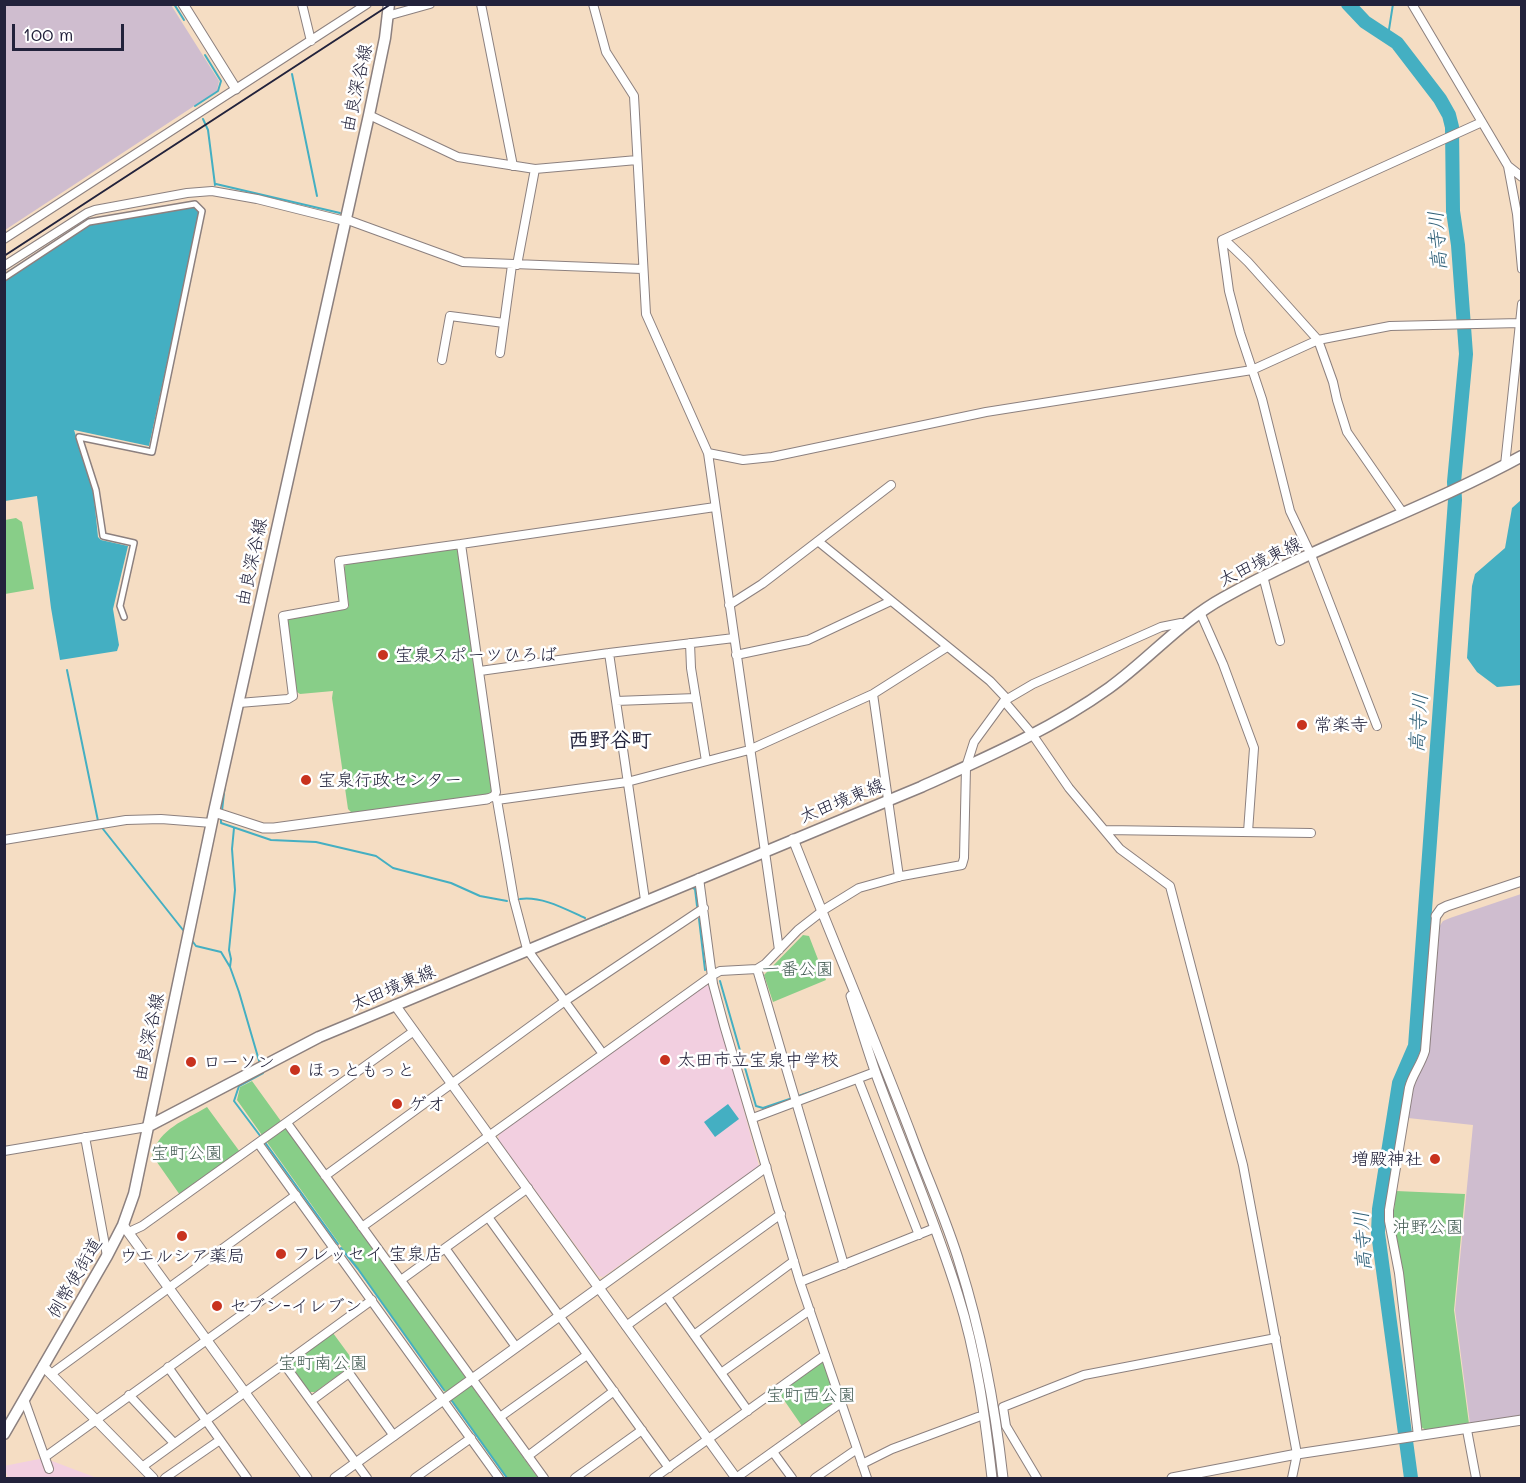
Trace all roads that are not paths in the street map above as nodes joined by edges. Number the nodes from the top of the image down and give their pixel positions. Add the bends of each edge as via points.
1 (183, 4) edge
2 (302, 4) edge
3 (367, 4) edge
4 (389, 4) edge
5 (430, 4) edge
6 (481, 4) edge
7 (593, 4) edge
8 (1412, 4) edge
9 (387, 16) junction
10 (312, 41) junction
11 (236, 89) junction
12 (369, 115) junction
13 (1482, 122) junction
14 (637, 160) junction
15 (513, 166) junction
16 (1508, 166) junction
17 (535, 169) junction
18 (1521, 177) edge
19 (345, 220) junction
20 (4, 239) edge
21 (1226, 240) junction
22 (514, 265) junction
23 (4, 266) edge
24 (642, 269) junction
25 (1521, 269) edge
26 (4, 278) edge
27 (1521, 304) edge
28 (504, 323) junction
29 (1520, 323) junction
30 (1318, 340) junction
31 (500, 353) dead end
32 (442, 360) dead end
33 (1252, 370) junction
34 (708, 453) junction
35 (1521, 456) edge
36 (1505, 465) junction
37 (891, 485) dead end
38 (715, 507) junction
39 (1403, 513) junction
40 (819, 542) junction
41 (460, 544) junction
42 (1311, 555) junction
43 (1263, 576) junction
44 (891, 601) junction
45 (729, 605) junction
46 (1200, 612) junction
47 (124, 616) dead end
48 (1186, 624) junction
49 (734, 638) junction
50 (1280, 641) dead end
51 (690, 643) junction
52 (947, 647) junction
53 (609, 653) junction
54 (736, 655) junction
55 (480, 671) junction
56 (873, 694) junction
57 (696, 698) junction
58 (1006, 700) junction
59 (616, 701) junction
60 (238, 703) junction
61 (1377, 726) dead end
62 (1032, 734) junction
63 (749, 750) junction
64 (706, 761) junction
65 (966, 766) junction
66 (627, 782) junction
67 (493, 798) junction
68 (888, 801) junction
69 (213, 817) junction
70 (1105, 830) junction
71 (1248, 832) junction
72 (1311, 833) dead end
73 (793, 839) junction
74 (4, 840) edge
75 (764, 851) junction
76 (899, 877) junction
77 (699, 878) junction
78 (1521, 881) edge
79 (645, 900) junction
80 (704, 908) junction
81 (824, 915) junction
82 (1436, 916) joint
83 (527, 949) junction
84 (778, 950) junction
85 (757, 969) junction
86 (712, 975) junction
87 (565, 1001) junction
88 (395, 1005) junction
89 (414, 1030) junction
90 (603, 1054) junction
91 (875, 1072) junction
92 (858, 1079) junction
93 (452, 1083) junction
94 (796, 1102) junction
95 (753, 1118) junction
96 (287, 1123) junction
97 (147, 1127) junction
98 (490, 1136) junction
99 (86, 1137) junction
100 (258, 1143) junction
101 (4, 1151) edge
102 (766, 1167) junction
103 (325, 1176) junction
104 (528, 1188) junction
105 (296, 1195) junction
106 (781, 1214) junction
107 (488, 1217) junction
108 (362, 1227) junction
109 (126, 1228) junction
110 (935, 1228) junction
111 (919, 1235) junction
112 (334, 1248) junction
113 (445, 1248) junction
114 (107, 1256) junction
115 (794, 1261) junction
116 (844, 1264) junction
117 (400, 1280) junction
118 (800, 1282) junction
119 (169, 1287) junction
120 (599, 1287) junction
121 (667, 1297) junction
122 (372, 1300) junction
123 (810, 1310) junction
124 (560, 1316) junction
125 (626, 1326) junction
126 (694, 1335) junction
127 (1276, 1338) junction
128 (207, 1339) junction
129 (516, 1347) junction
130 (587, 1355) junction
131 (825, 1355) junction
132 (284, 1364) junction
133 (168, 1367) junction
134 (47, 1370) junction
135 (721, 1373) junction
136 (472, 1378) junction
137 (614, 1391) junction
138 (245, 1392) junction
139 (129, 1395) junction
140 (24, 1399) junction
141 (443, 1399) junction
142 (310, 1401) junction
143 (841, 1403) junction
144 (748, 1411) junction
145 (500, 1417) junction
146 (978, 1417) dead end
147 (95, 1419) junction
148 (206, 1420) junction
149 (1521, 1420) edge
150 (642, 1430) junction
151 (1467, 1430) junction
152 (5, 1432) edge
153 (394, 1436) junction
154 (1416, 1437) junction
155 (471, 1438) junction
156 (220, 1440) junction
157 (708, 1440) junction
158 (174, 1443) junction
159 (857, 1449) junction
160 (773, 1452) junction
161 (1297, 1454) junction
162 (528, 1456) junction
163 (45, 1457) junction
164 (356, 1463) junction
165 (862, 1464) junction
166 (142, 1467) junction
167 (669, 1468) junction
168 (49, 1469) dead end
169 (864, 1477) edge
170 (497, 1478) edge
171 (736, 1478) edge
172 (153, 1479) edge
173 (165, 1479) edge
174 (247, 1479) edge
175 (307, 1479) edge
176 (335, 1479) edge
177 (367, 1479) edge
178 (415, 1479) edge
179 (544, 1479) edge
180 (575, 1479) edge
181 (654, 1479) edge
182 (792, 1479) edge
183 (815, 1479) edge
184 (992, 1479) edge
185 (1003, 1479) edge
186 (1037, 1479) edge
187 (1173, 1479) edge
188 (1292, 1479) edge
189 (1476, 1479) edge

1 - 11 street
2 - 10 street
3 - 10 street
4 - 9 main road, 由良深谷線
5 - 9 street
6 - 15 street
7 - 14 street via 606,52 634,96
8 - 13 street
9 - 12 main road, 由良深谷線
10 - 11 street
11 - 20 street
12 - 15 street via 458,157
12 - 19 main road, 由良深谷線
13 - 16 street
13 - 21 street
14 - 17 street
14 - 24 street
15 - 17 street
16 - 18 street
16 - 25 street
17 - 22 street
19 - 22 street via 463,262
19 - 23 street via 212,191 187,193 87,213
19 - 60 main road, 由良深谷線
21 - 30 street
21 - 33 street via 1222,240 1229,291
22 - 24 street
22 - 28 street
24 - 34 street via 646,314
26 - 47 street via 89,222 195,204 202,210 152,452 79,437 96,490 103,536 134,543 120,606
27 - 29 street
28 - 31 street
28 - 32 street via 450,316
29 - 30 street via 1390,326
29 - 36 street
30 - 33 street
30 - 39 street via 1347,432
33 - 34 street via 986,412 772,458 743,460
33 - 42 street via 1290,511
34 - 38 street
35 - 36 main road, 太田境東線
36 - 39 main road, 太田境東線
37 - 40 street
38 - 41 street
38 - 45 street
39 - 42 main road, 太田境東線
40 - 44 street
40 - 45 street
41 - 55 street
41 - 60 street via 339,561 344,604 284,616 293,696
42 - 43 main road, 太田境東線
42 - 61 street
43 - 46 main road, 太田境東線
43 - 50 street
44 - 52 street
44 - 54 street via 808,640
45 - 49 street
46 - 48 main road, 太田境東線
46 - 71 street via 1254,748
48 - 58 street via 1161,627
48 - 62 main road, 太田境東線 via 1110,687
49 - 51 street
49 - 54 street
51 - 53 street
51 - 57 street
52 - 56 street
52 - 58 street via 990,681
53 - 55 street
53 - 59 street
54 - 63 street
55 - 67 street via 496,792
56 - 63 street
56 - 68 street
57 - 59 street
57 - 64 street
58 - 62 street
58 - 65 street via 974,742
59 - 66 street
60 - 69 main road, 由良深谷線
62 - 65 main road, 太田境東線
62 - 70 street via 1069,788
63 - 64 street
63 - 75 street
64 - 66 street
65 - 68 main road, 太田境東線
65 - 76 street via 962,865
66 - 67 street
66 - 79 street
67 - 69 street via 274,828
67 - 83 street
68 - 73 main road, 太田境東線
68 - 76 street
69 - 74 street via 126,820
69 - 97 main road, 由良深谷線
70 - 71 street
70 - 127 street via 1119,849 1170,886 1243,1166
71 - 72 street
73 - 75 main road, 太田境東線
73 - 81 street
75 - 77 main road, 太田境東線
75 - 84 street
76 - 81 street via 859,888
77 - 79 main road, 太田境東線
77 - 80 street
78 - 82 street via 1447,906
79 - 83 main road, 太田境東線
80 - 86 street
80 - 87 street
81 - 84 street via 798,930
81 - 91 street
81 - 185 street via 961,1266 986,1366
82 - 154 street via 1425,1051 1409,1088 1389,1209 1400,1273
83 - 87 street
83 - 88 main road, 太田境東線
84 - 85 street
85 - 86 street
85 - 94 street
86 - 90 street
86 - 95 street
87 - 90 street
87 - 93 street
88 - 89 street
88 - 97 main road, 太田境東線 via 319,1037
89 - 93 street
89 - 96 street
90 - 98 street
91 - 92 street
91 - 110 street
92 - 94 street
92 - 111 street
93 - 98 street
93 - 103 street
94 - 95 street
94 - 116 street
95 - 102 street
96 - 100 street
96 - 103 street
97 - 99 street
97 - 109 main road, 例幣使街道
98 - 104 street
98 - 108 street
99 - 101 street
99 - 114 street
100 - 105 street
100 - 109 street via 142,1226
102 - 106 street
102 - 120 street
103 - 108 street
104 - 107 street
104 - 120 street
105 - 112 street
105 - 119 street
106 - 115 street
106 - 121 street
107 - 113 street
107 - 124 street
108 - 117 street
109 - 114 main road, 例幣使街道
109 - 119 street
110 - 111 street
110 - 184 street via 973,1348
111 - 116 street
112 - 122 street
112 - 128 street
113 - 117 street
113 - 129 street
114 - 134 main road, 例幣使街道
115 - 118 street
115 - 126 street
116 - 118 street
117 - 136 street
118 - 123 street
119 - 128 street
119 - 134 street
120 - 124 street
120 - 125 street
121 - 125 street
121 - 126 street
122 - 132 street
122 - 141 street
123 - 131 street
123 - 135 street
124 - 129 street
124 - 130 street
125 - 157 street
126 - 135 street
127 - 161 street
127 - 186 street via 1084,1375 1003,1407 1006,1426
128 - 133 street
128 - 138 street
129 - 136 street
130 - 137 street
130 - 145 street
131 - 143 street
131 - 144 street
132 - 138 street
132 - 142 street
133 - 139 street
133 - 148 street
134 - 140 main road, 例幣使街道
134 - 147 street
135 - 144 street
136 - 141 street
136 - 145 street
137 - 150 street
137 - 162 street
138 - 148 street
138 - 175 street
139 - 147 street
139 - 158 street
140 - 152 main road, 例幣使街道
140 - 163 street
141 - 153 street
141 - 155 street
142 - 153 street via 349,1373
142 - 164 street
143 - 159 street
143 - 160 street
144 - 157 street
145 - 162 street
146 - 165 street
147 - 163 street
147 - 166 street
148 - 156 street
148 - 158 street
149 - 151 street
150 - 167 street
150 - 180 street
151 - 154 street
151 - 189 street
153 - 164 street
154 - 161 street
155 - 170 street
155 - 178 street
156 - 173 street
156 - 174 street
157 - 167 street
157 - 171 street
158 - 166 street
159 - 165 street
159 - 183 street
160 - 171 street
160 - 182 street
161 - 187 street
161 - 188 street
162 - 179 street
163 - 168 street
164 - 176 street
164 - 177 street
165 - 169 street
166 - 172 street
167 - 181 street

